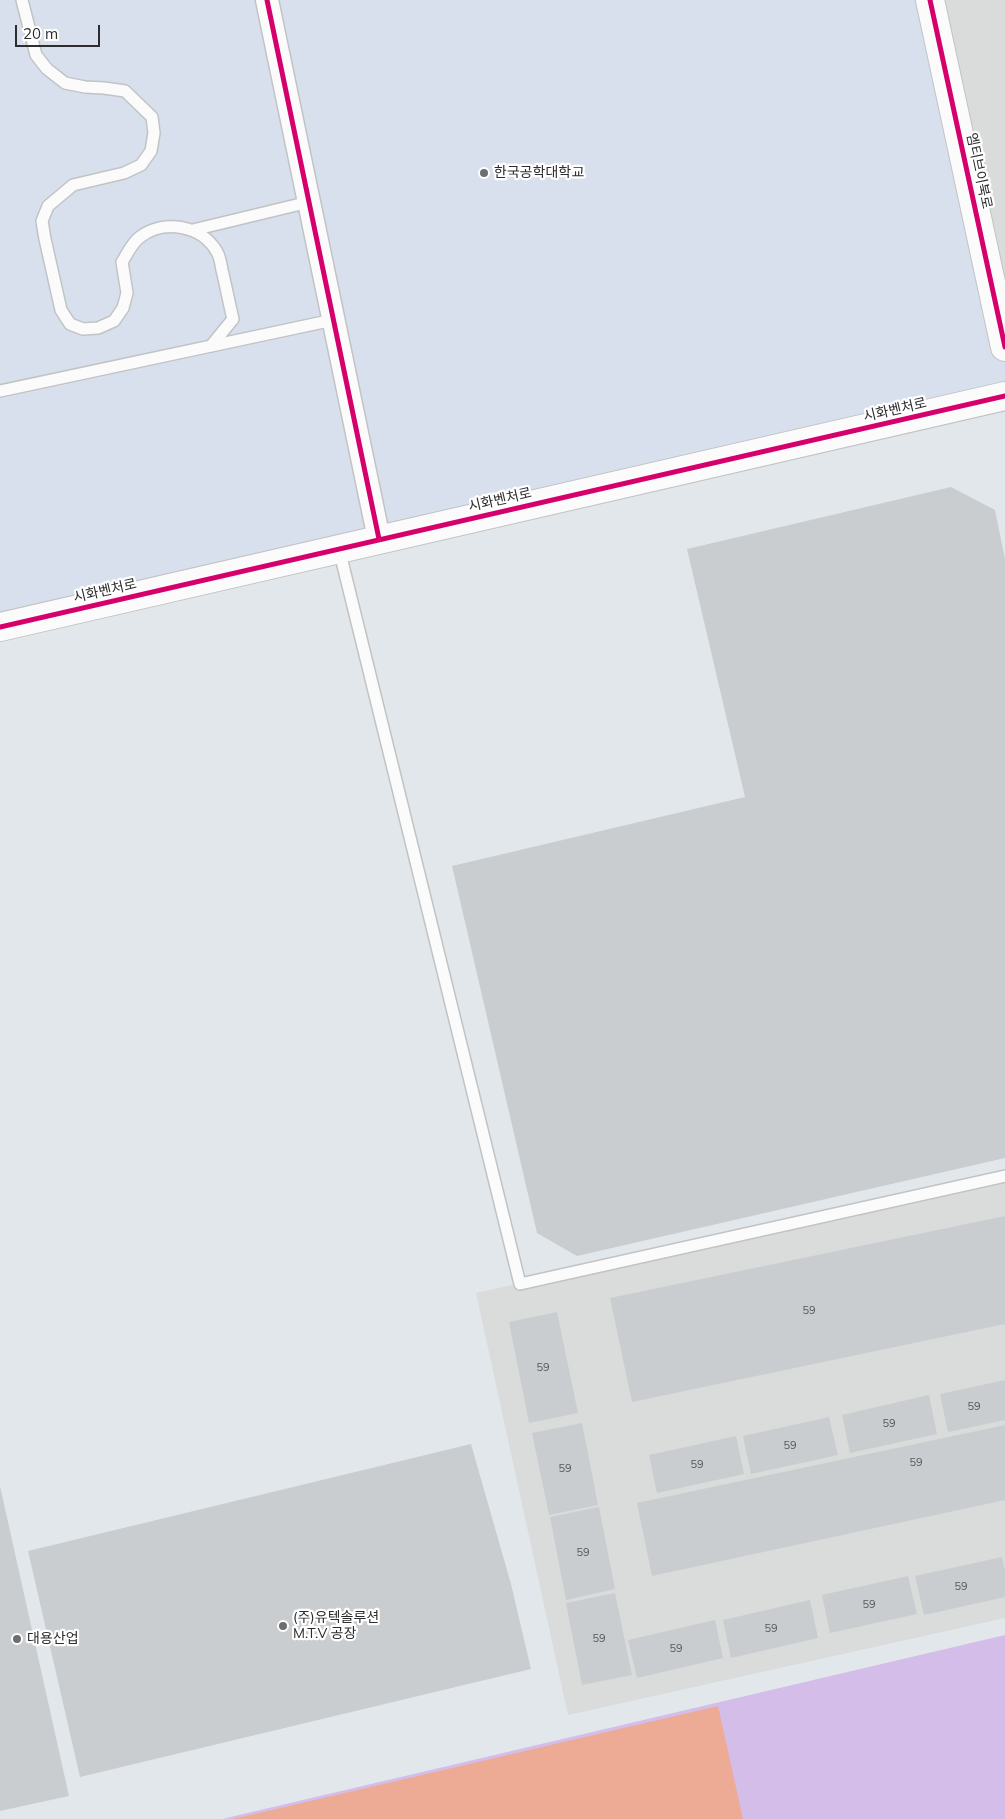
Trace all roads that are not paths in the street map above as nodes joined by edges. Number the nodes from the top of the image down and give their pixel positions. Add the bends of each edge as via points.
1 (22, 0) edge
2 (267, 0) edge
3 (930, 0) edge
4 (309, 202) junction
5 (193, 230) junction
6 (333, 320) junction
7 (211, 346) junction
8 (1005, 346) edge
9 (0, 391) edge
10 (1005, 396) edge
11 (379, 540) junction
12 (339, 549) junction
13 (0, 626) edge
14 (1005, 1176) edge

1 - 5 lane via 36,55 47,69 65,83 125,91 152,117 151,151 141,165 124,173 73,185 48,206 42,221 61,310 70,324 84,329 114,322 127,293 122,262 140,237 158,229 180,226
2 - 4 street
3 - 8 street, 엠티브이북로
4 - 5 lane
4 - 6 street
5 - 7 lane via 207,239 218,253 233,319
6 - 7 lane
6 - 11 street
7 - 9 lane
10 - 11 street, 시화벤처로
11 - 12 street, 시화벤처로
12 - 13 street, 시화벤처로
12 - 14 lane via 520,1284

